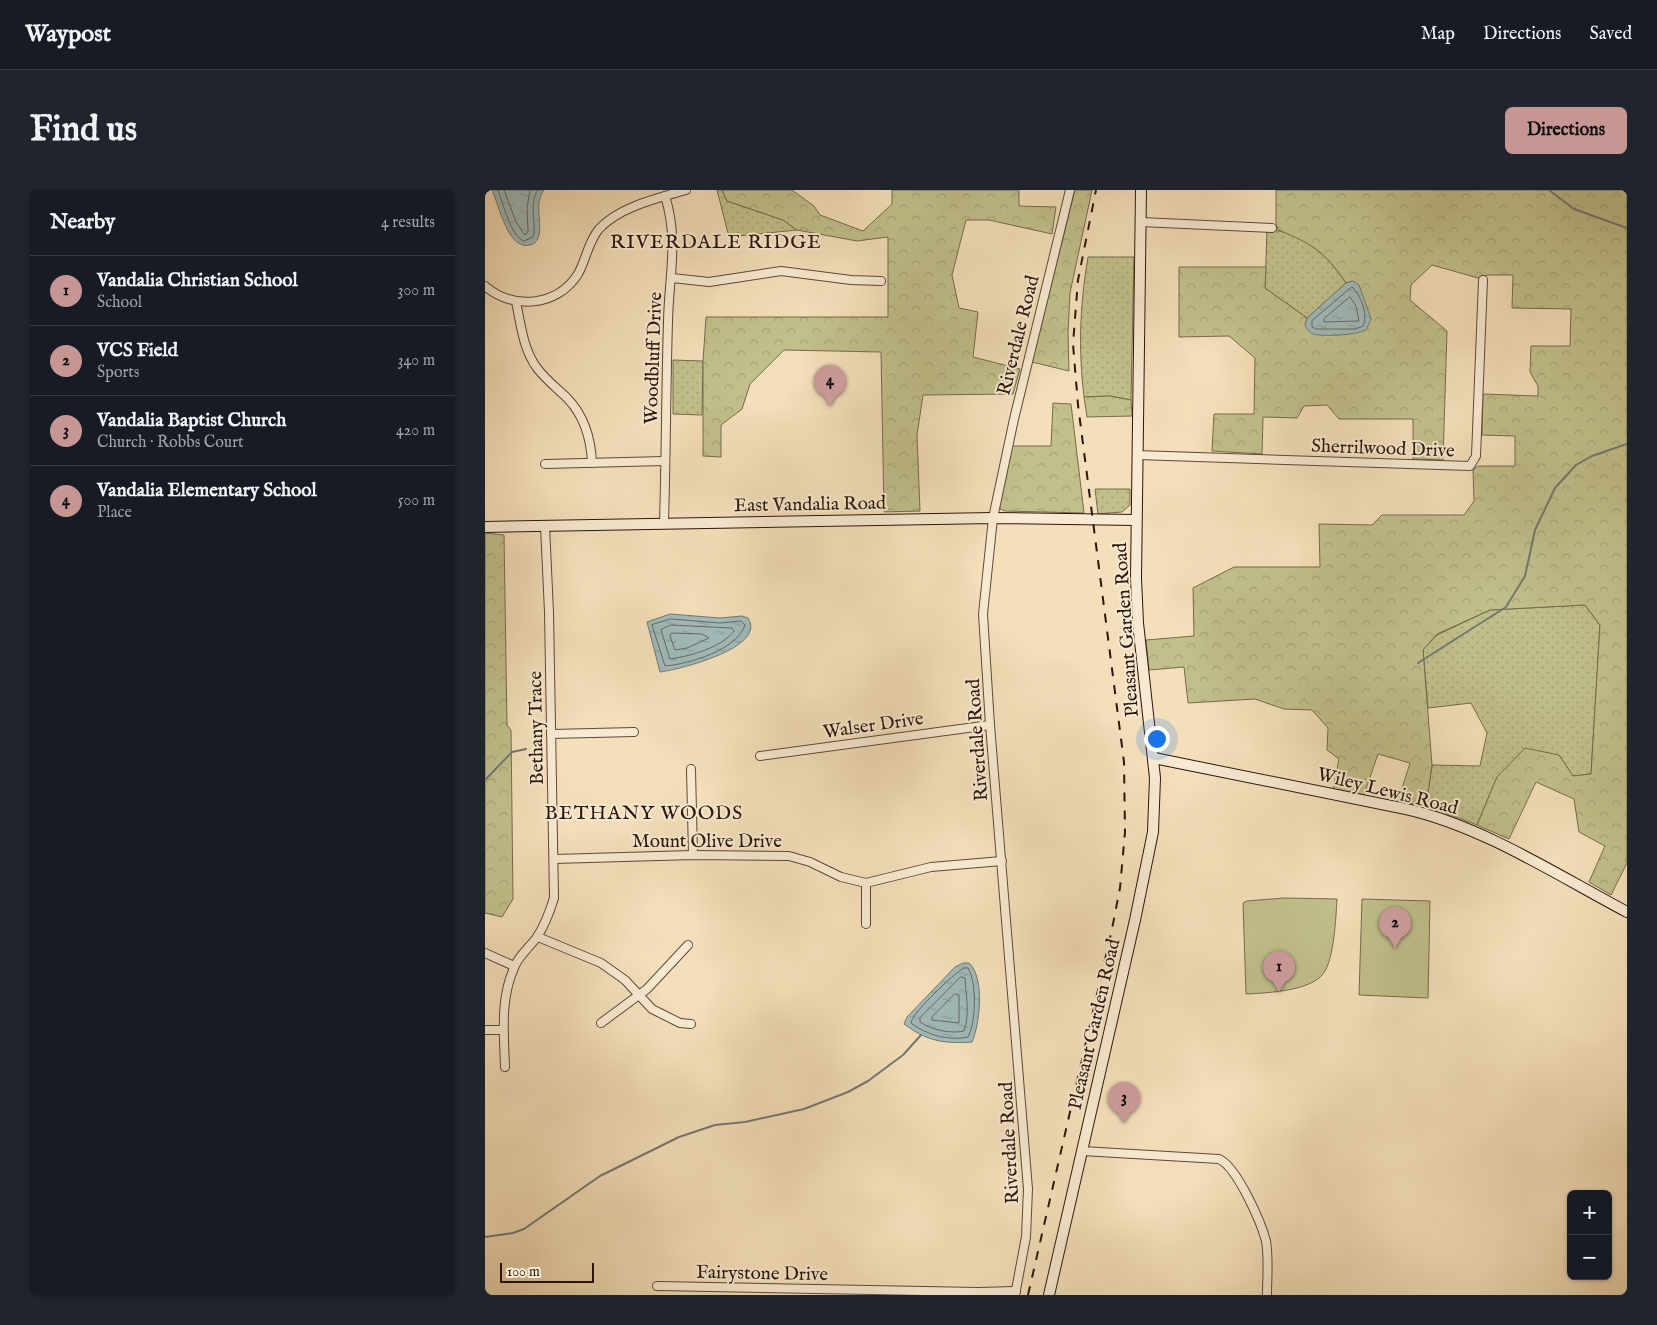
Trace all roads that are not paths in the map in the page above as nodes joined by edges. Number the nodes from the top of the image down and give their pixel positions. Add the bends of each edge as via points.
1 (686, 190) edge
2 (1070, 190) edge
3 (1141, 190) edge
4 (665, 196) junction
5 (1141, 222) junction
6 (1272, 228) dead end
7 (672, 278) junction
8 (1483, 280) dead end
9 (881, 281) dead end
10 (485, 286) edge
11 (517, 302) junction
12 (1137, 455) junction
13 (665, 461) junction
14 (592, 463) junction
15 (545, 464) dead end
16 (993, 518) junction
17 (1135, 520) junction
18 (664, 524) junction
19 (545, 526) junction
20 (485, 527) edge
21 (990, 724) junction
22 (634, 732) dead end
23 (551, 734) junction
24 (760, 756) dead end
25 (1154, 758) junction
26 (691, 769) dead end
27 (693, 855) junction
28 (554, 859) junction
29 (1002, 861) junction
30 (866, 883) junction
31 (1627, 912) edge
32 (866, 924) dead end
33 (537, 937) junction
34 (687, 945) dead end
35 (485, 953) edge
36 (514, 966) junction
37 (638, 996) junction
38 (601, 1023) dead end
39 (691, 1024) dead end
40 (485, 1030) edge
41 (503, 1030) junction
42 (505, 1067) dead end
43 (1082, 1151) junction
44 (657, 1286) dead end
45 (1016, 1293) edge
46 (1049, 1295) edge
47 (1267, 1295) edge

1 - 4 street
2 - 16 street, Riverdale Road
3 - 5 street, Pleasant Garden Road
4 - 7 street, Woodbluff Drive via 673,232
4 - 11 street via 611,219 599,230 578,274 558,293 543,300
5 - 6 street
5 - 12 street, Pleasant Garden Road
7 - 9 street via 709,282 781,271
7 - 13 street, Woodbluff Drive
8 - 12 street, Sherrilwood Drive via 1476,456 1470,466
10 - 11 street via 495,294
11 - 14 street via 530,356 538,370 580,415 588,434
12 - 17 street, Pleasant Garden Road
13 - 14 street
13 - 18 street, Woodbluff Drive
14 - 15 street
16 - 17 street, East Vandalia Road
16 - 18 street, East Vandalia Road
16 - 21 street, Riverdale Road via 983,614
17 - 25 street, Pleasant Garden Road via 1138,623
18 - 19 street, East Vandalia Road
19 - 20 street, East Vandalia Road
19 - 23 street, Bethany Trace
21 - 24 street, Walser Drive
21 - 29 street, Riverdale Road
22 - 23 street
23 - 28 street, Bethany Trace
25 - 31 street, Wiley Lewis Road via 1406,808 1440,818 1472,830
25 - 43 street, Pleasant Garden Road via 1155,810 1150,854
26 - 27 street
27 - 28 street, Mount Olive Drive
27 - 30 street, Mount Olive Drive via 789,856 841,877
28 - 33 street, Bethany Trace via 554,898
29 - 30 street, Mount Olive Drive via 931,867
29 - 45 street, Riverdale Road via 1029,1189 1026,1237
30 - 32 street
33 - 36 street, Bethany Trace
33 - 37 street via 601,963 625,980
34 - 37 street
35 - 36 street
36 - 41 street, Bethany Trace via 506,994
37 - 38 street
37 - 39 street via 662,1015
40 - 41 street
41 - 42 street, Bethany Trace
43 - 46 street, Pleasant Garden Road
43 - 47 street via 1219,1159 1225,1163 1262,1229 1267,1259
44 - 45 street, Fairystone Drive

